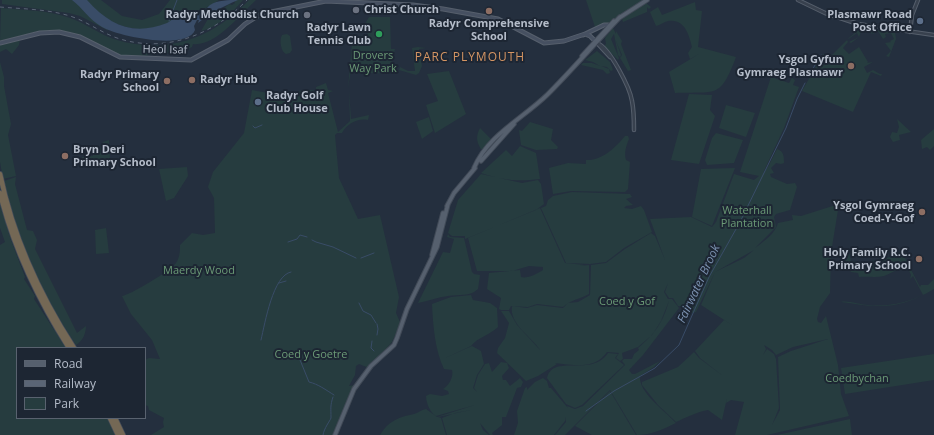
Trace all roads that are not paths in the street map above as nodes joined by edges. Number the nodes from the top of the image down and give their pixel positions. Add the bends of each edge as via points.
1 (647, 0) edge
2 (798, 0) edge
3 (918, 0) edge
4 (620, 17) junction
5 (609, 25) junction
6 (910, 32) junction
7 (583, 35) junction
8 (934, 35) edge
9 (0, 42) edge
10 (596, 42) junction
11 (634, 130) dead end
12 (0, 174) edge
13 (0, 193) edge
14 (68, 347) edge
15 (73, 347) edge
16 (110, 419) edge
17 (115, 419) edge
18 (118, 435) edge
19 (123, 435) edge
20 (335, 435) edge

1 - 4 main road
2 - 6 street via 843,20
3 - 6 street
4 - 5 main road
4 - 10 main road
5 - 7 main road, Heol Isaf
5 - 10 main road
6 - 8 street
7 - 9 main road, Heol Isaf via 547,43 509,24 482,15 412,4 326,1 280,9 258,16 226,42 199,58 189,60 120,57 62,32 45,32
7 - 10 main road via 589,35
10 - 11 street via 613,60 630,95
10 - 20 main road via 536,105 517,121 454,193 439,226 430,262 407,309 395,343 371,366 354,389
12 - 15 highway via 11,219 25,258 48,305
13 - 14 highway via 13,239 28,275
16 - 18 highway
17 - 19 highway

